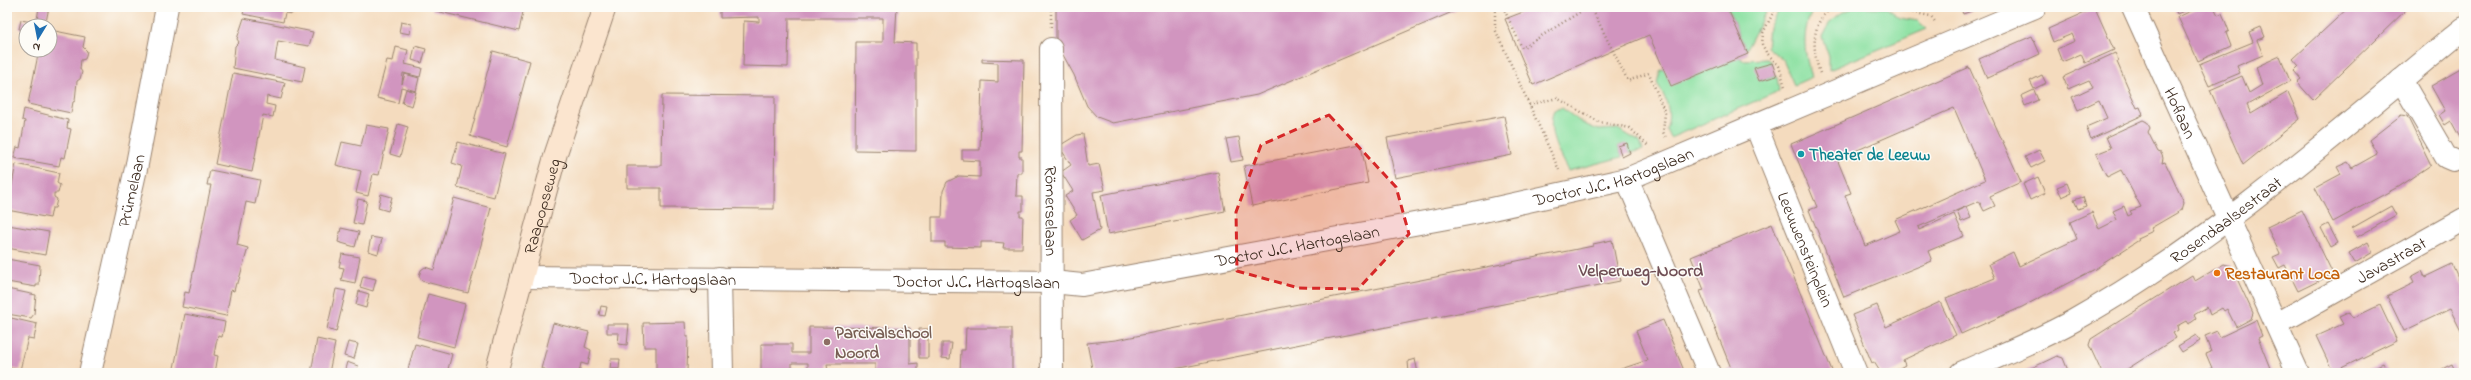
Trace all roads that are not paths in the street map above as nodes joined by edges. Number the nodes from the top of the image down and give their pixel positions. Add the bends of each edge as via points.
1 (167, 7) edge
2 (596, 7) edge
3 (605, 7) edge
4 (2036, 7) edge
5 (2133, 7) edge
6 (2464, 28) edge
7 (592, 42) junction
8 (1051, 49) dead end
9 (2400, 80) junction
10 (1756, 126) junction
11 (2453, 160) dead end
12 (1627, 179) junction
13 (2464, 219) edge
14 (2228, 220) junction
15 (522, 277) junction
16 (720, 278) junction
17 (1052, 282) junction
18 (2277, 324) junction
19 (90, 373) edge
20 (496, 373) edge
21 (722, 373) edge
22 (1052, 373) edge
23 (1709, 373) edge
24 (1856, 373) edge
25 (1961, 373) edge
26 (2298, 373) edge

1 - 19 street, Prümelaan via 137,164
2 - 7 street, Raapopseweg
3 - 7 street, Raapopseweg
4 - 10 street, Doctor J.C. Hartogslaan
5 - 14 street, Hoflaan
6 - 9 street, Rosendaalsestraat
7 - 15 street, Raapopseweg via 556,154
8 - 17 street, Römerselaan
9 - 11 street via 2446,157
9 - 14 street, Rosendaalsestraat
10 - 12 street, Doctor J.C. Hartogslaan
10 - 24 street, Leeuwensteinplein
12 - 17 street, Doctor J.C. Hartogslaan via 1474,213 1082,285
12 - 23 street
13 - 18 street, Javastraat
14 - 18 street, Hoflaan
14 - 25 street, Rosendaalsestraat via 2140,280 2072,322
15 - 16 street, Doctor J.C. Hartogslaan
15 - 20 street, Raapopseweg
16 - 17 street, Doctor J.C. Hartogslaan
16 - 21 street
17 - 22 street, Römerselaan
18 - 26 street, Hoflaan

